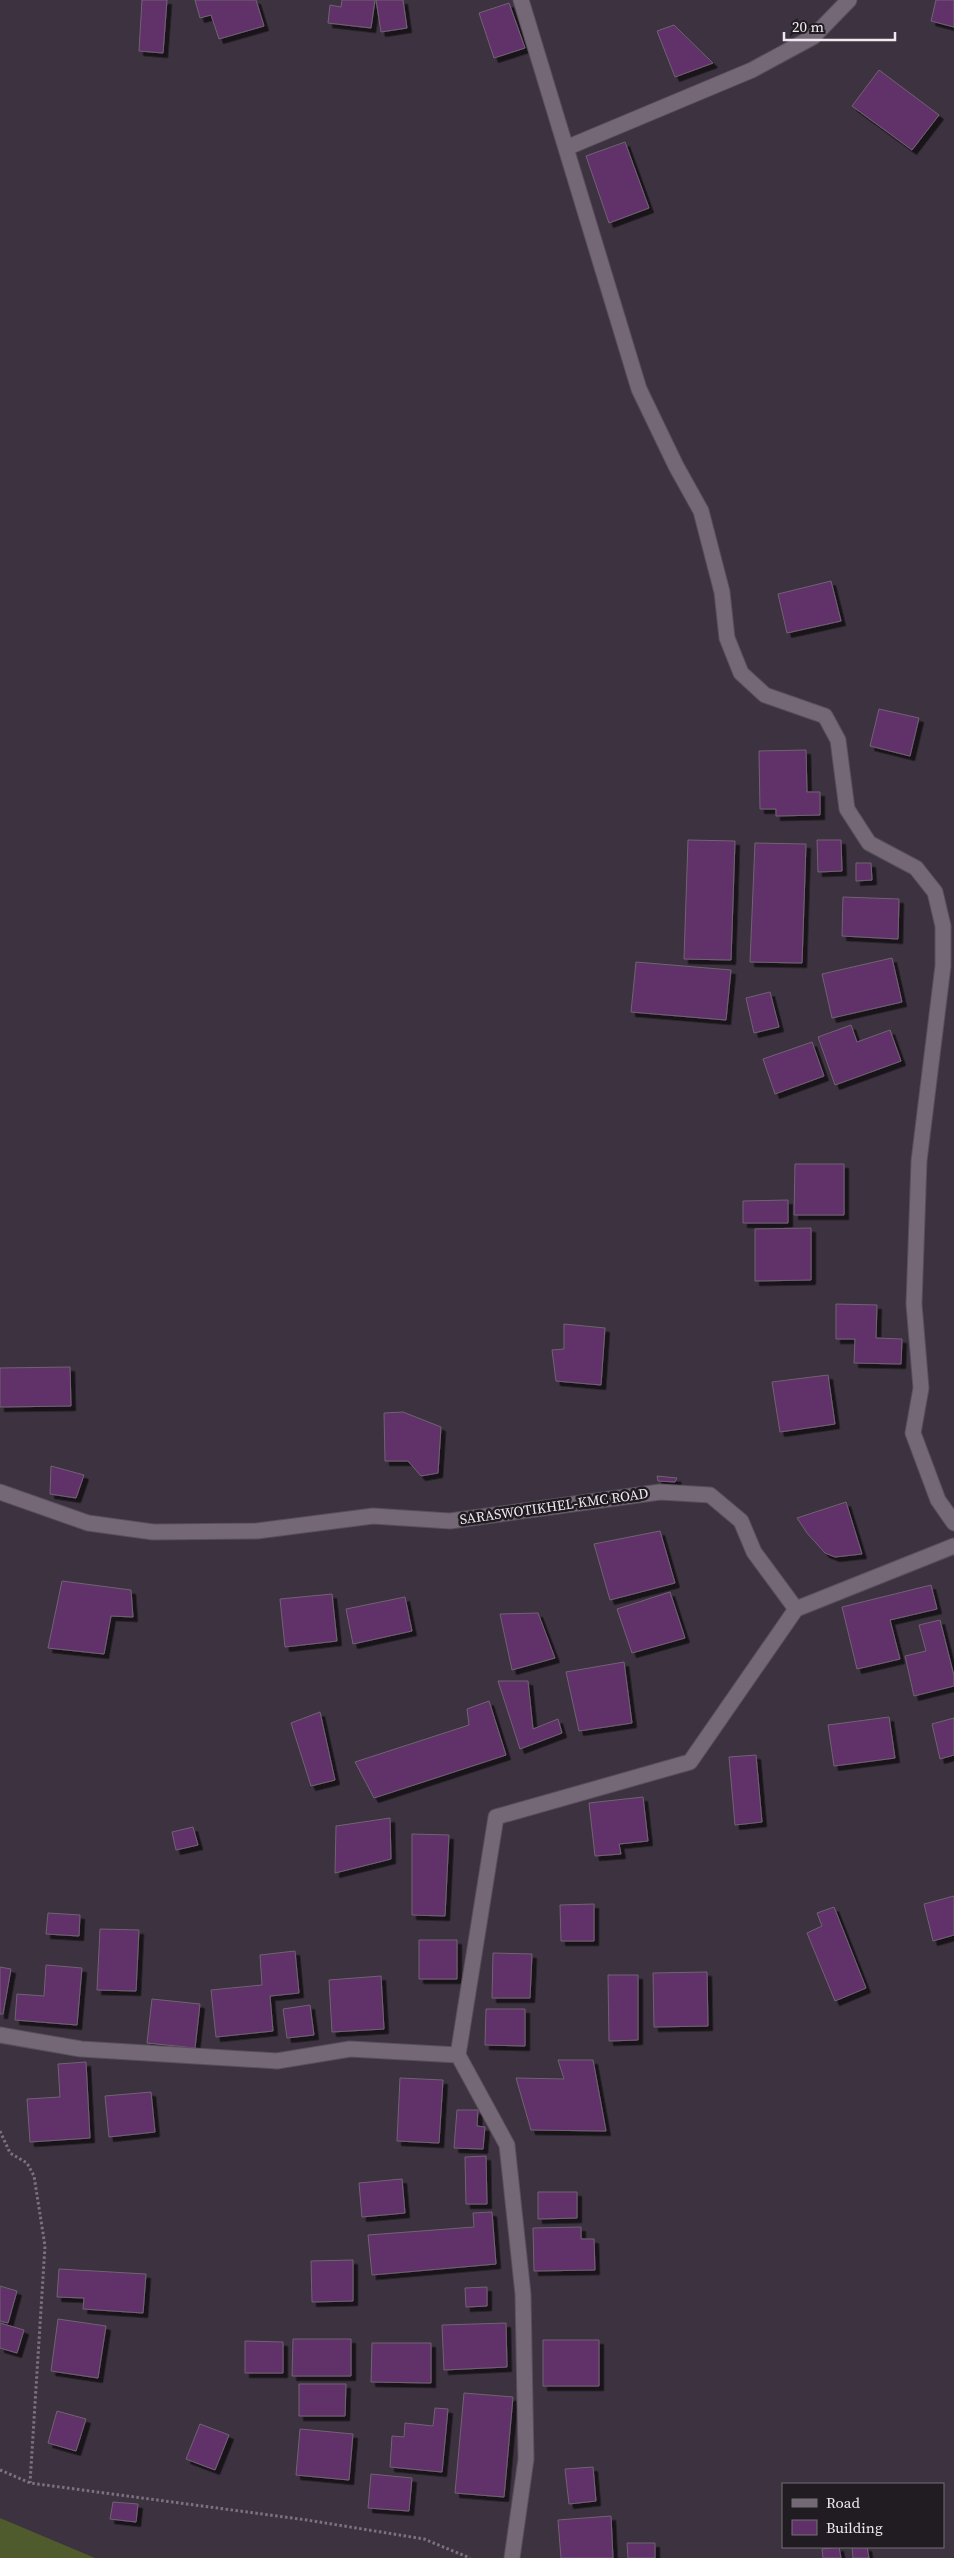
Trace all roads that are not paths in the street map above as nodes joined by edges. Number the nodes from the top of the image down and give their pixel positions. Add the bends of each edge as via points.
1 (521, 0) edge
2 (849, 0) edge
3 (566, 148) junction
4 (0, 1492) edge
5 (954, 1522) edge
6 (954, 1546) edge
7 (796, 1609) junction
8 (0, 2035) edge
9 (458, 2055) junction
10 (512, 2558) edge

1 - 3 street
2 - 3 street via 813,37 752,70
3 - 5 street via 639,389 701,512 722,592 727,638 741,673 765,695 824,716 838,740 847,810 869,843 916,868 935,892 943,926 943,966 920,1161 914,1304 921,1388 913,1433 938,1500
4 - 7 street, SARASWOTIKHEL-KMC ROAD via 88,1523 153,1532 257,1531 373,1516 450,1521 660,1492 710,1495 741,1521 754,1552
6 - 7 street
7 - 9 street via 690,1762 496,1817
8 - 9 street via 82,2049 277,2061 350,2048
9 - 10 street via 507,2145 521,2274 526,2459

